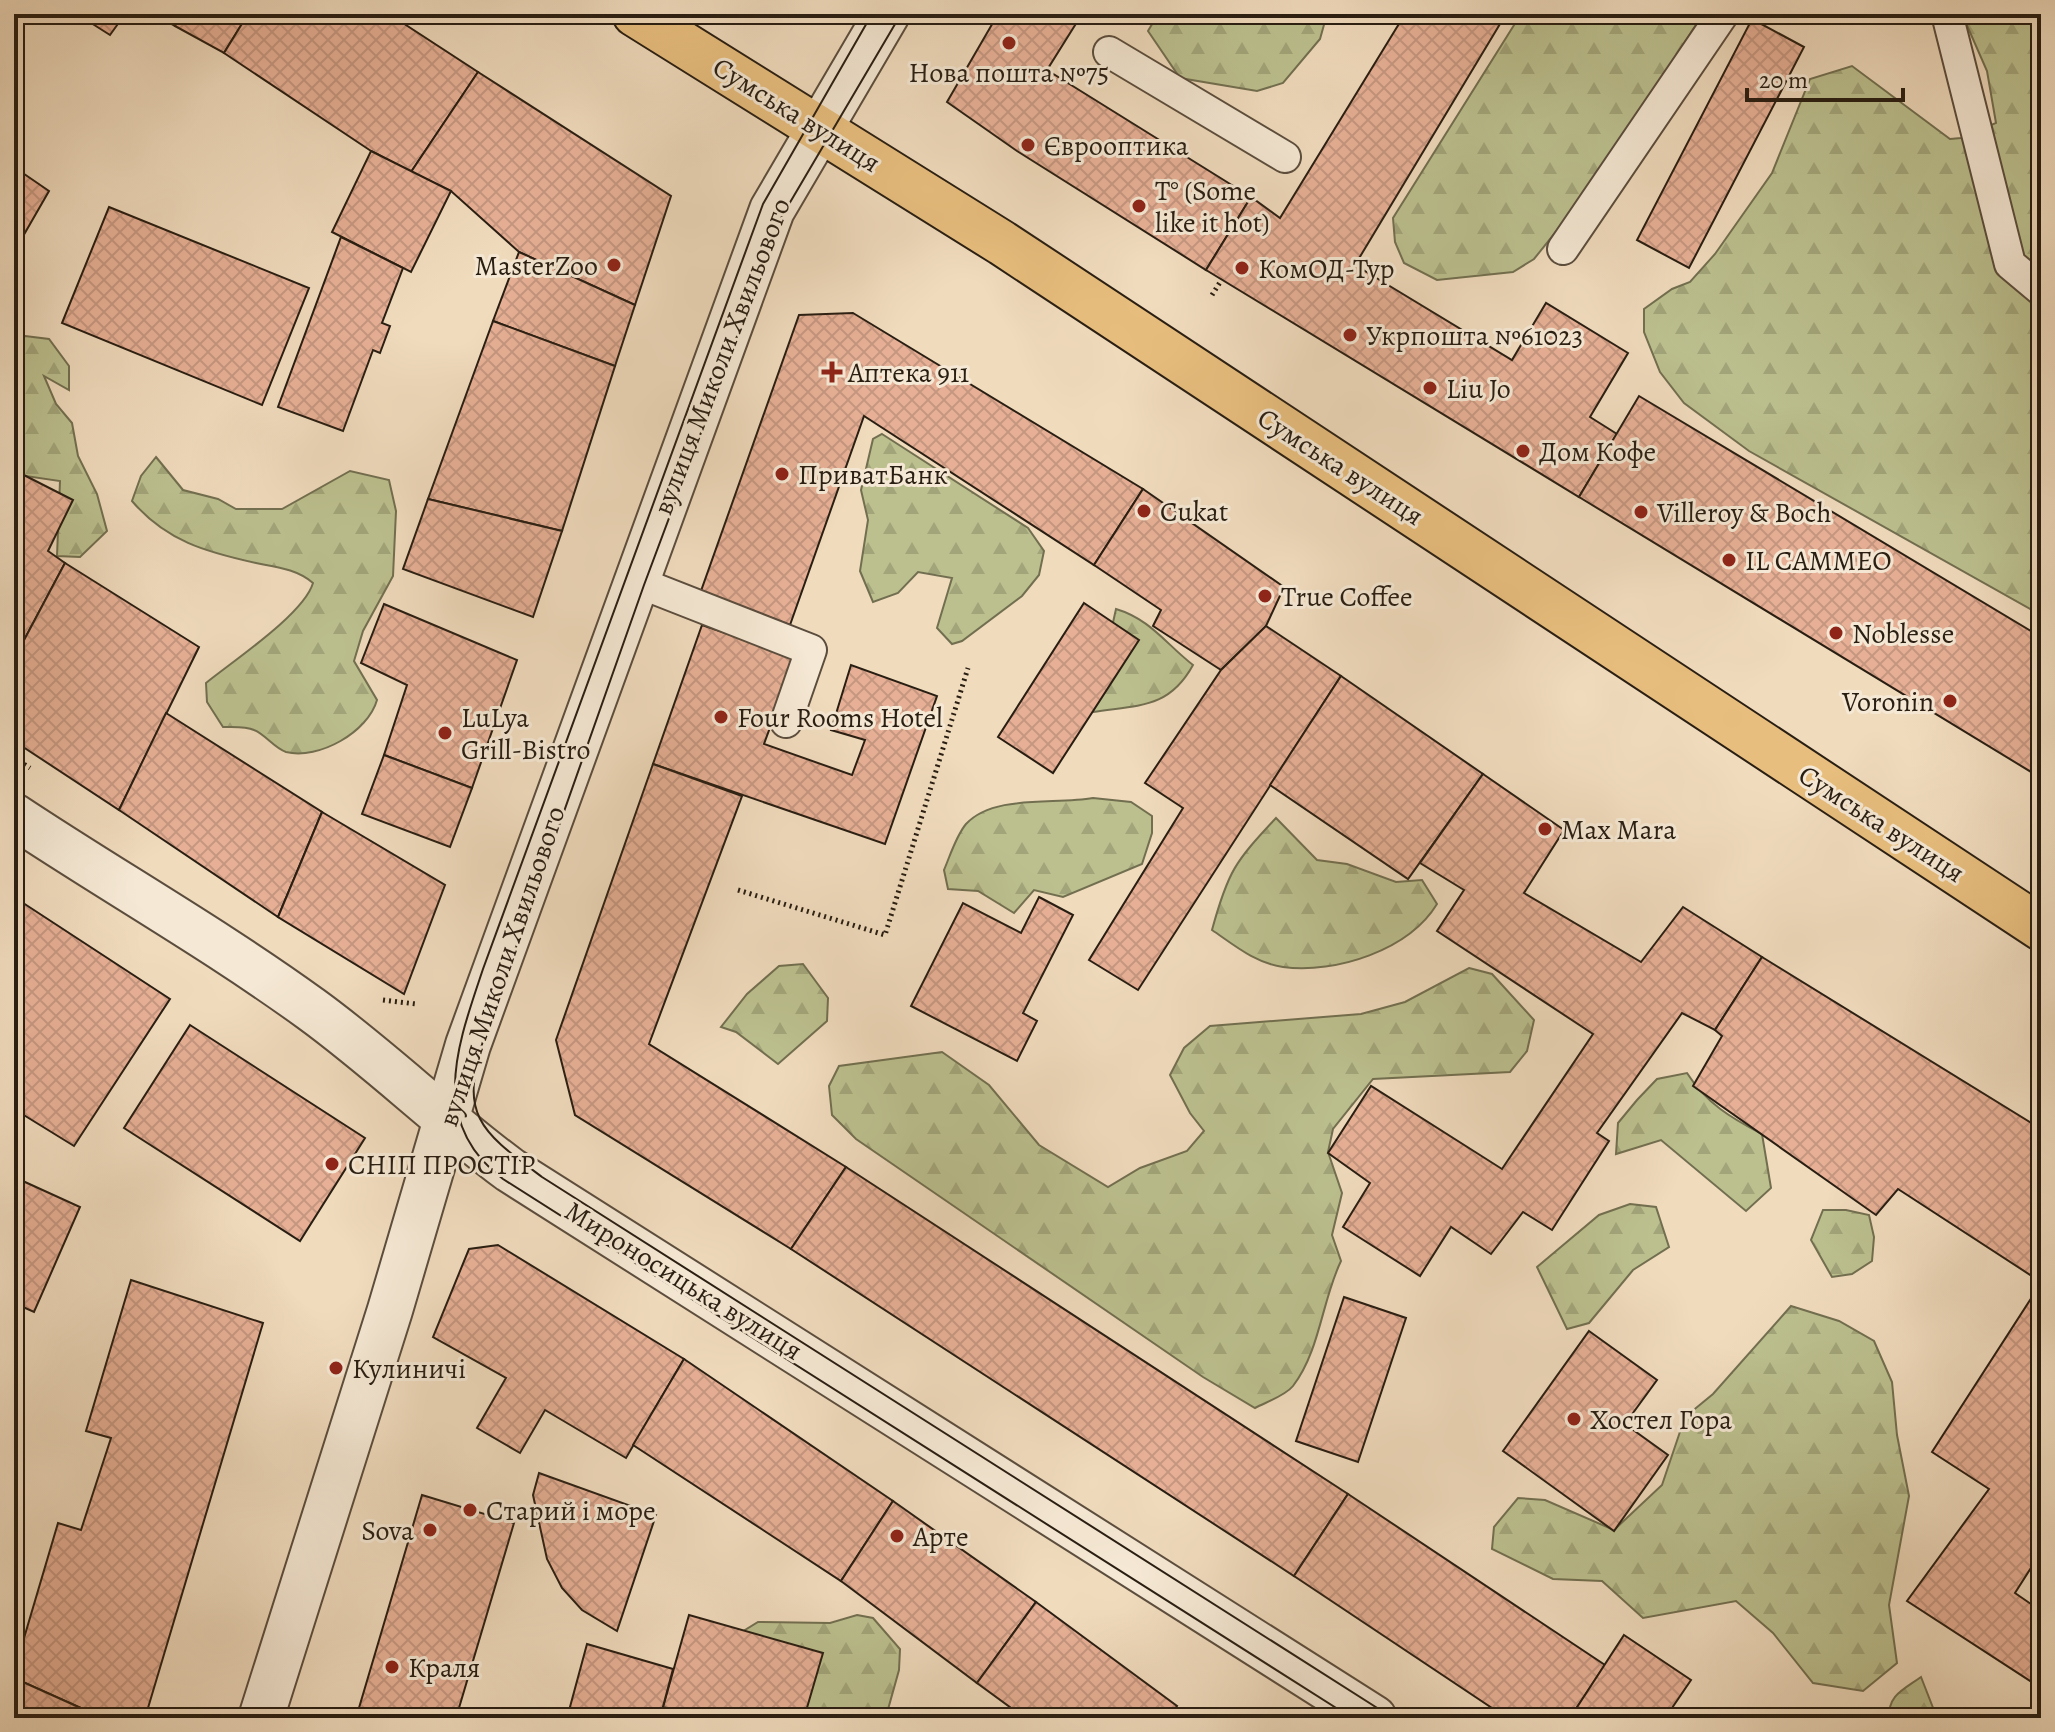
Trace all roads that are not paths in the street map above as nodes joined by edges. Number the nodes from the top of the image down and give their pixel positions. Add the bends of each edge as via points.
1 (635, 14) edge
2 (887, 14) edge
3 (1723, 14) edge
4 (1947, 14) edge
5 (1109, 52) dead end
6 (819, 130) junction
7 (1285, 157) dead end
8 (1563, 249) dead end
9 (2041, 290) edge
10 (635, 581) junction
11 (786, 722) dead end
12 (14, 816) edge
13 (2041, 928) edge
14 (448, 1124) junction
15 (261, 1718) edge
16 (1374, 1718) edge

1 - 6 main road, Сумська вулиця
2 - 6 street, вулиця Миколи Хвильового
3 - 8 lane
4 - 9 lane via 2010,264
5 - 7 lane
6 - 10 street, вулиця Миколи Хвильового via 772,210
6 - 13 main road, Сумська вулиця via 1002,243
10 - 11 lane via 811,650
10 - 14 street, вулиця Миколи Хвильового via 468,1045
12 - 14 street, Мироносицька вулиця via 308,1006 373,1055
14 - 15 street, вулиця Миколи Хвильового
14 - 16 street, Мироносицька вулиця via 510,1170

